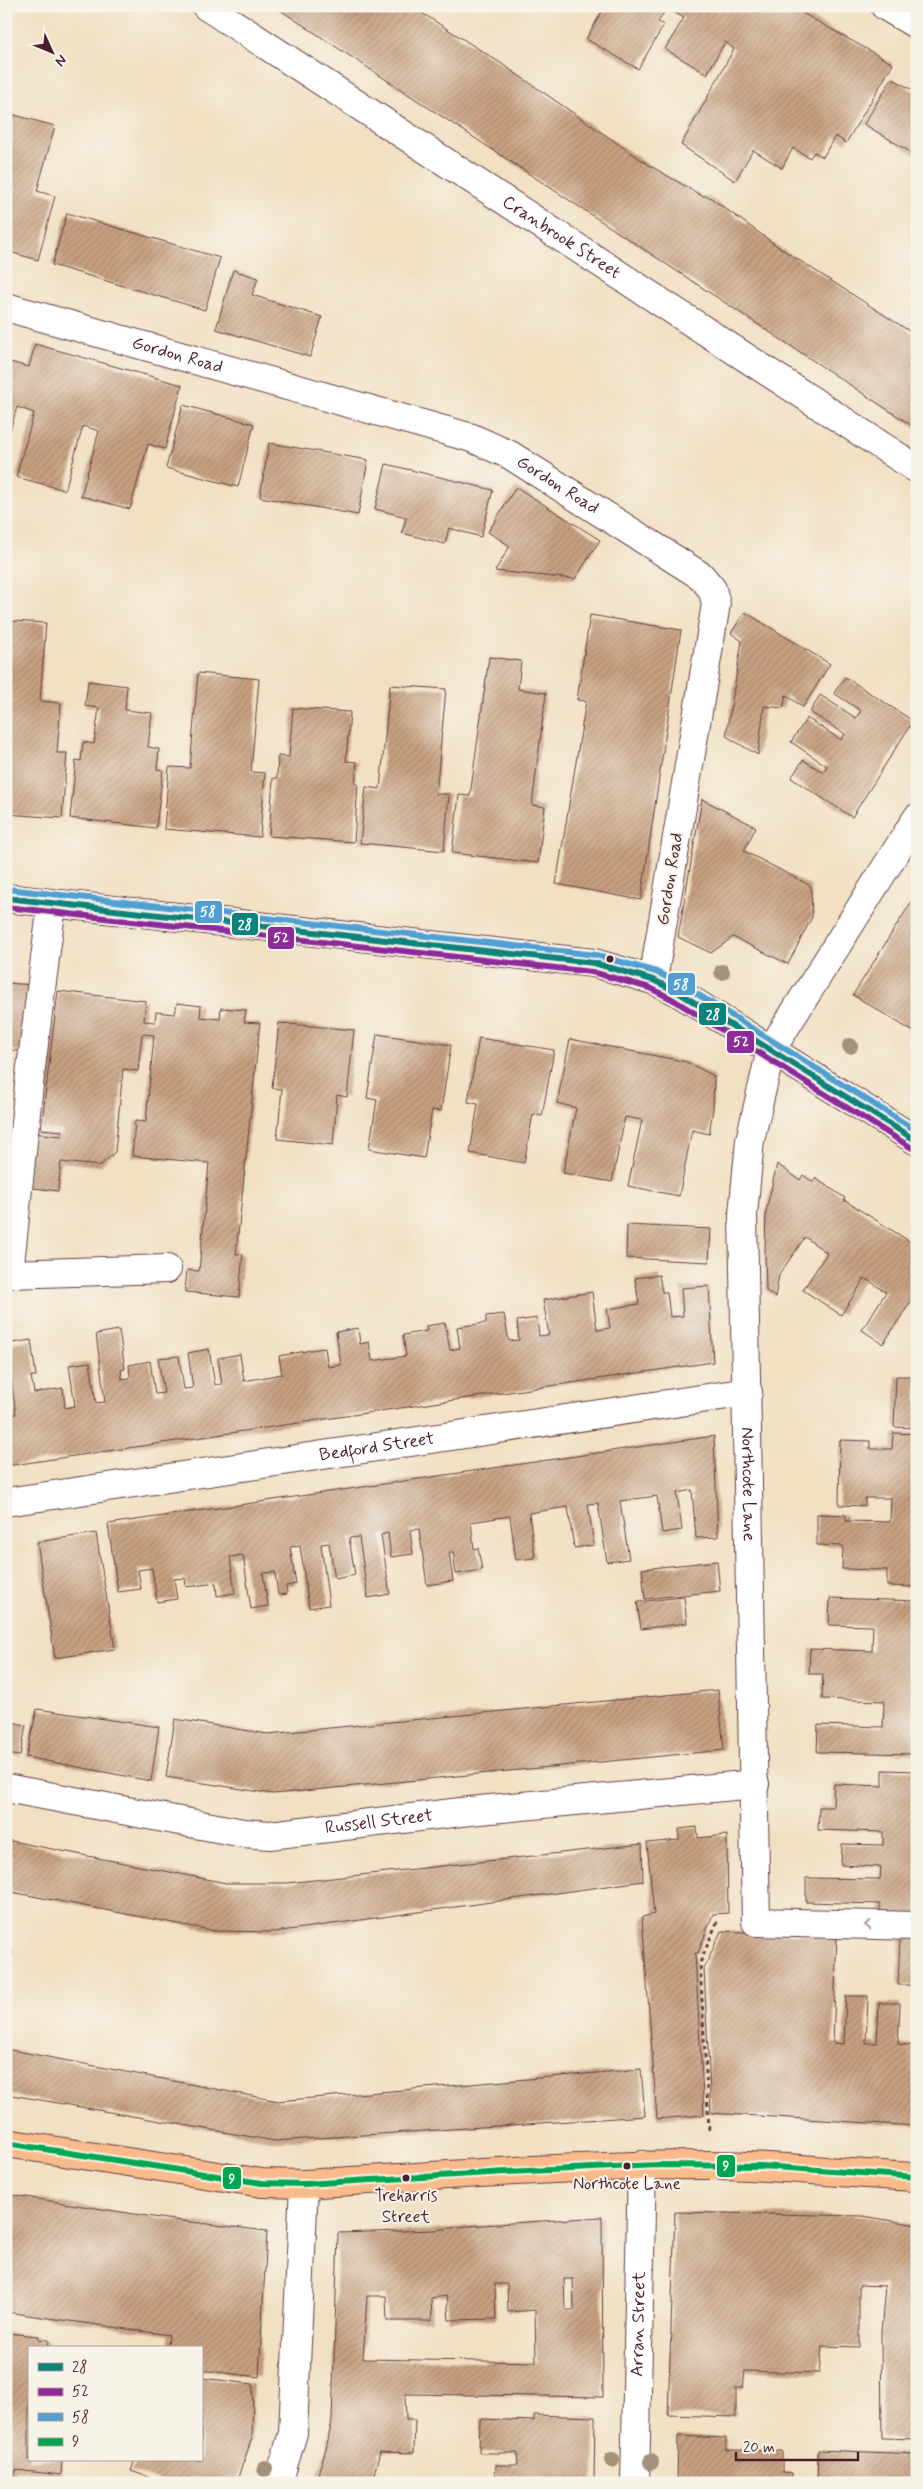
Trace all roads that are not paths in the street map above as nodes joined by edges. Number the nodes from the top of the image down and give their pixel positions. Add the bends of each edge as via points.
1 (206, 6) edge
2 (885, 6) edge
3 (917, 25) edge
4 (6, 307) edge
5 (917, 469) edge
6 (917, 818) edge
7 (6, 898) edge
8 (52, 904) junction
9 (654, 980) junction
10 (771, 1050) junction
11 (917, 1141) edge
12 (167, 1269) dead end
13 (748, 1392) junction
14 (6, 1502) edge
15 (755, 1784) junction
16 (6, 1788) edge
17 (917, 1926) edge
18 (6, 2143) edge
19 (642, 2165) junction
20 (917, 2177) edge
21 (304, 2184) junction
22 (278, 2483) edge
23 (635, 2483) edge

1 - 5 street, Cranbrook Street
2 - 3 street
4 - 9 street, Gordon Road via 472,438 510,455 701,576 712,589 716,604
6 - 10 street, Northcote Lane
7 - 8 street
8 - 9 street via 594,964
8 - 12 street via 9,1274
9 - 10 street
10 - 11 street
10 - 13 street, Northcote Lane via 750,1140 744,1214
13 - 14 street, Bedford Street
13 - 15 street, Northcote Lane
15 - 16 street, Russell Street via 469,1811 270,1835 243,1833
17 -> 15 street, Northcote Lane via 756,1922
18 - 21 main road via 218,2178
19 - 20 main road via 712,2165
19 - 21 main road
19 - 23 street, Arran Street
21 - 22 street via 293,2433

